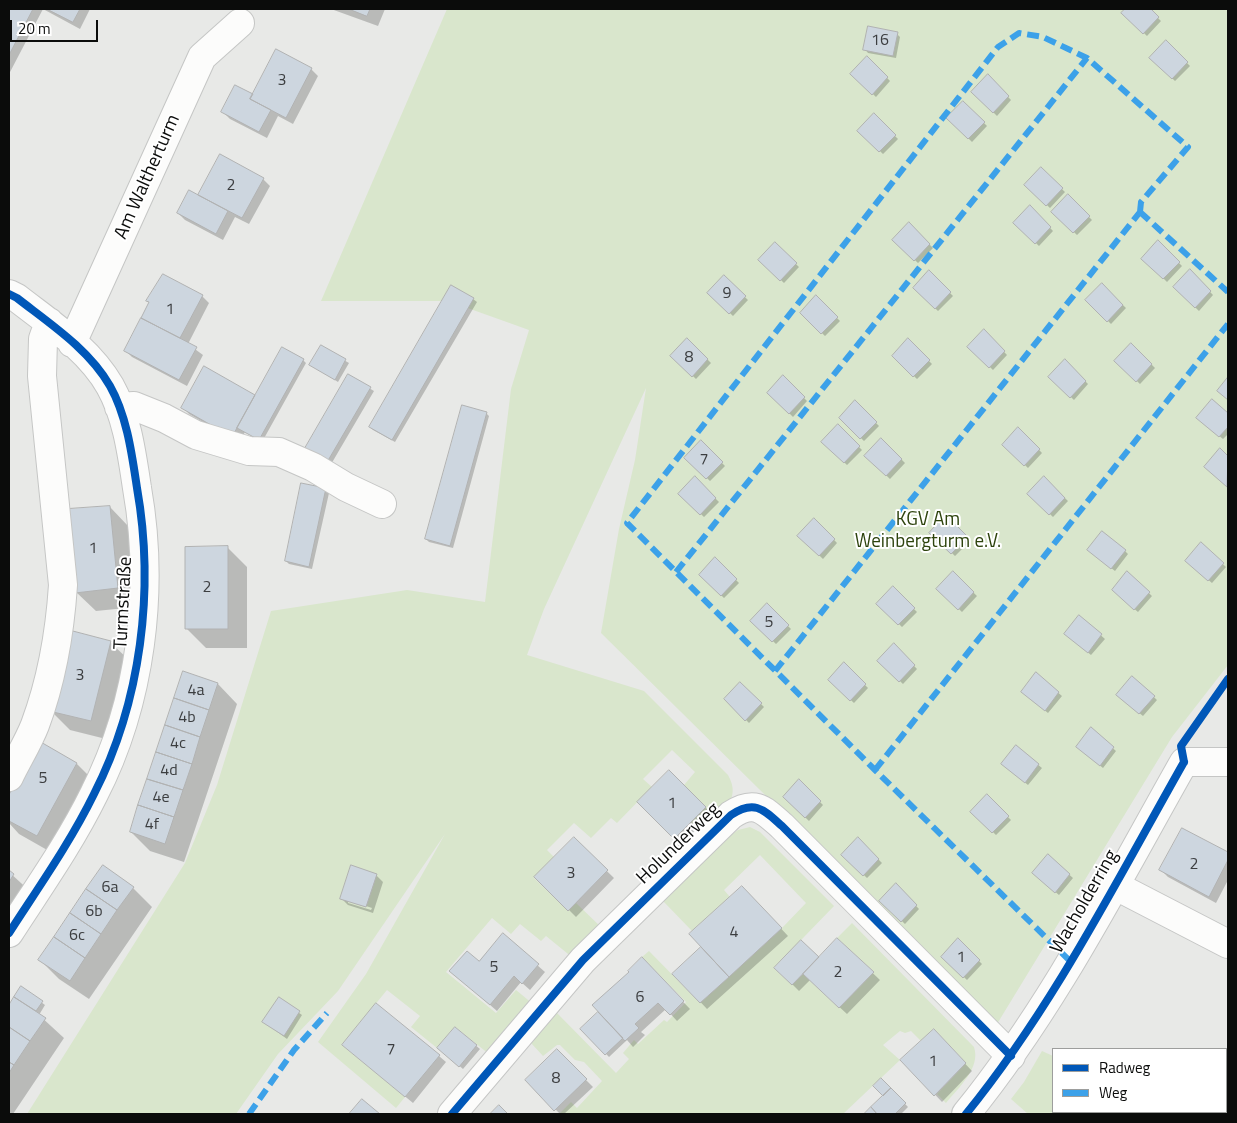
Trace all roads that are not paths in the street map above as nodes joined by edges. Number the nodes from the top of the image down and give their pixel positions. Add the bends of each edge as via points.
1 (240, 23) dead end
2 (9, 294) edge
3 (49, 322) junction
4 (72, 343) junction
5 (119, 407) junction
6 (382, 504) dead end
7 (1228, 762) edge
8 (9, 777) edge
9 (1114, 885) junction
10 (9, 933) edge
11 (1228, 944) edge
12 (1011, 1056) junction
13 (452, 1114) edge
14 (966, 1114) edge

1 - 4 street, Am Waltherturm via 202,57
2 - 3 street, Turmstraße
3 - 4 street, Turmstraße
3 - 8 street via 43,340 42,376 63,586 62,610 58,638 35,725
4 - 5 street, Turmstraße via 110,385
5 - 6 street via 134,406 196,435 249,451 279,452
5 - 10 street, Turmstraße via 143,519 143,614 138,658 120,732 95,794
7 - 9 street, Wacholderring via 1184,762
9 - 11 street, Wacholderring
9 - 12 street, Wacholderring
12 - 13 street, Holunderweg via 782,826 752,806 731,815 584,960
12 - 14 street, Wacholderring

